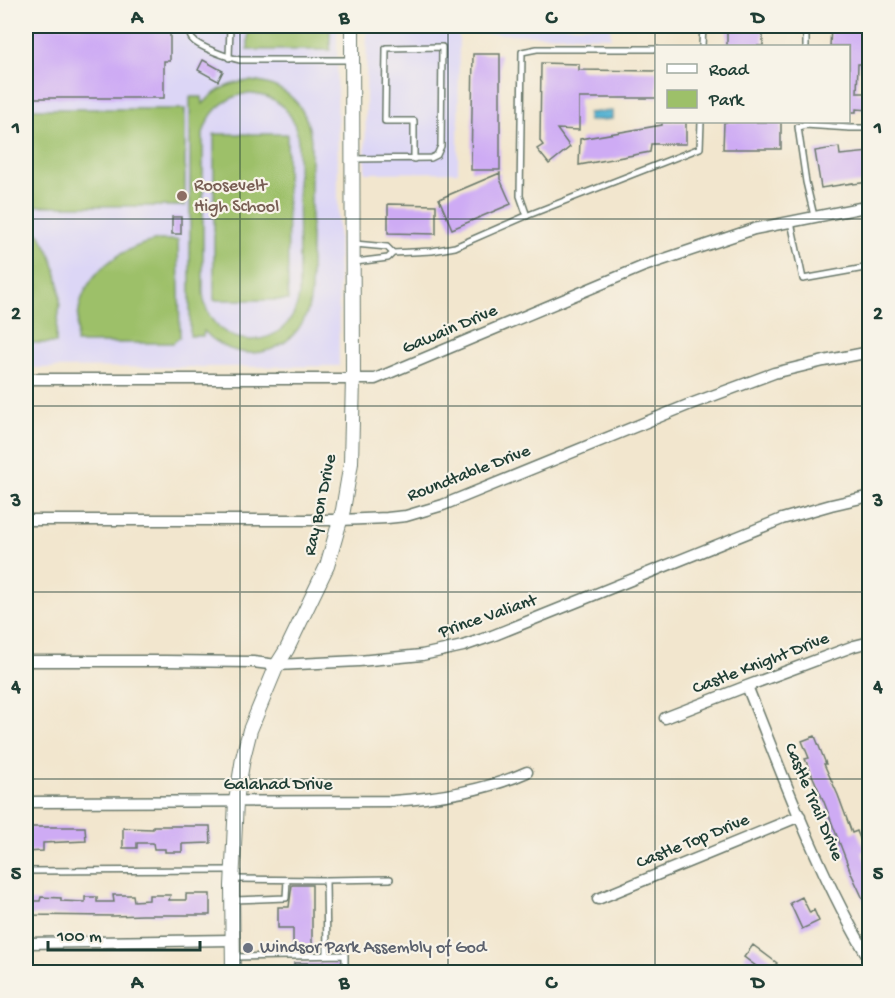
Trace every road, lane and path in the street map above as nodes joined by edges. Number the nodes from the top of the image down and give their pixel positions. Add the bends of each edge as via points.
1 (188, 26) edge
2 (230, 26) edge
3 (352, 26) edge
4 (381, 26) edge
5 (554, 26) edge
6 (702, 26) edge
7 (806, 26) edge
8 (702, 45) edge
9 (806, 45) edge
10 (655, 49) edge
11 (229, 58) junction
12 (352, 60) junction
13 (701, 123) edge
14 (805, 123) edge
15 (870, 128) edge
16 (353, 159) junction
17 (414, 159) junction
18 (870, 206) edge
19 (527, 216) junction
20 (814, 216) junction
21 (791, 220) junction
22 (353, 244) junction
23 (393, 253) junction
24 (353, 263) junction
25 (870, 267) edge
26 (870, 352) edge
27 (353, 378) junction
28 (26, 379) edge
29 (870, 496) edge
30 (26, 520) edge
31 (340, 520) junction
32 (870, 642) edge
33 (26, 661) edge
34 (278, 665) junction
35 (747, 686) junction
36 (665, 718) dead end
37 (527, 772) dead end
38 (236, 801) junction
39 (26, 802) edge
40 (800, 816) junction
41 (26, 871) edge
42 (233, 875) junction
43 (390, 879) dead end
44 (287, 880) junction
45 (326, 880) junction
46 (598, 898) dead end
47 (232, 900) junction
48 (232, 940) junction
49 (26, 942) edge
50 (327, 955) junction
51 (233, 957) junction
52 (870, 960) edge
53 (233, 972) edge
54 (345, 972) edge

1 - 11 lane via 194,42
2 - 11 lane
3 - 4 lane
3 - 12 street, Ray Bon Drive
4 - 5 lane
6 - 8 lane
7 - 9 lane
10 - 19 lane via 522,52 520,196
11 - 12 lane
12 - 16 street, Ray Bon Drive
13 - 19 lane via 700,148
14 - 15 lane
14 - 20 lane via 798,127
16 - 17 lane
16 - 22 street, Ray Bon Drive
17 - 17 lane via 431,158 441,146 442,47 386,48 385,121 414,121
18 - 20 street, Gawain Drive
19 - 23 lane via 454,247
20 - 21 street, Gawain Drive
21 - 25 lane via 803,279
21 - 27 street, Gawain Drive via 644,266 375,379
22 - 23 lane via 387,247
22 - 24 street, Ray Bon Drive
23 - 24 lane via 388,258
24 - 27 street, Ray Bon Drive
26 - 31 street, Roundtable Drive via 774,373 424,512
27 - 28 street, Gawain Drive
27 - 31 street, Ray Bon Drive via 351,463
29 - 34 street, Prince Valiant via 782,519 464,646 403,658
30 - 31 street, Roundtable Drive
31 - 34 street, Ray Bon Drive via 327,566
32 - 35 street, Castle Knight Drive
33 - 34 street, Prince Valiant
34 - 38 street, Ray Bon Drive via 250,730
35 - 36 street, Castle Knight Drive
35 - 40 street, Castle Trail Drive
37 - 38 street, Galahad Drive via 481,789 418,799
38 - 39 street, Galahad Drive
38 - 42 street, Ray Bon Drive
40 - 46 street, Castle Top Drive
40 - 52 street, Castle Trail Drive via 849,926
41 - 42 lane
42 - 44 lane
42 - 47 street, Ray Bon Drive
43 - 45 lane
44 - 45 lane
44 - 47 lane via 286,898
45 - 50 lane
47 - 48 street, Ray Bon Drive
48 - 49 street
48 - 51 street, Ray Bon Drive
50 - 51 lane
50 - 54 lane via 345,955
51 - 53 street, Ray Bon Drive

